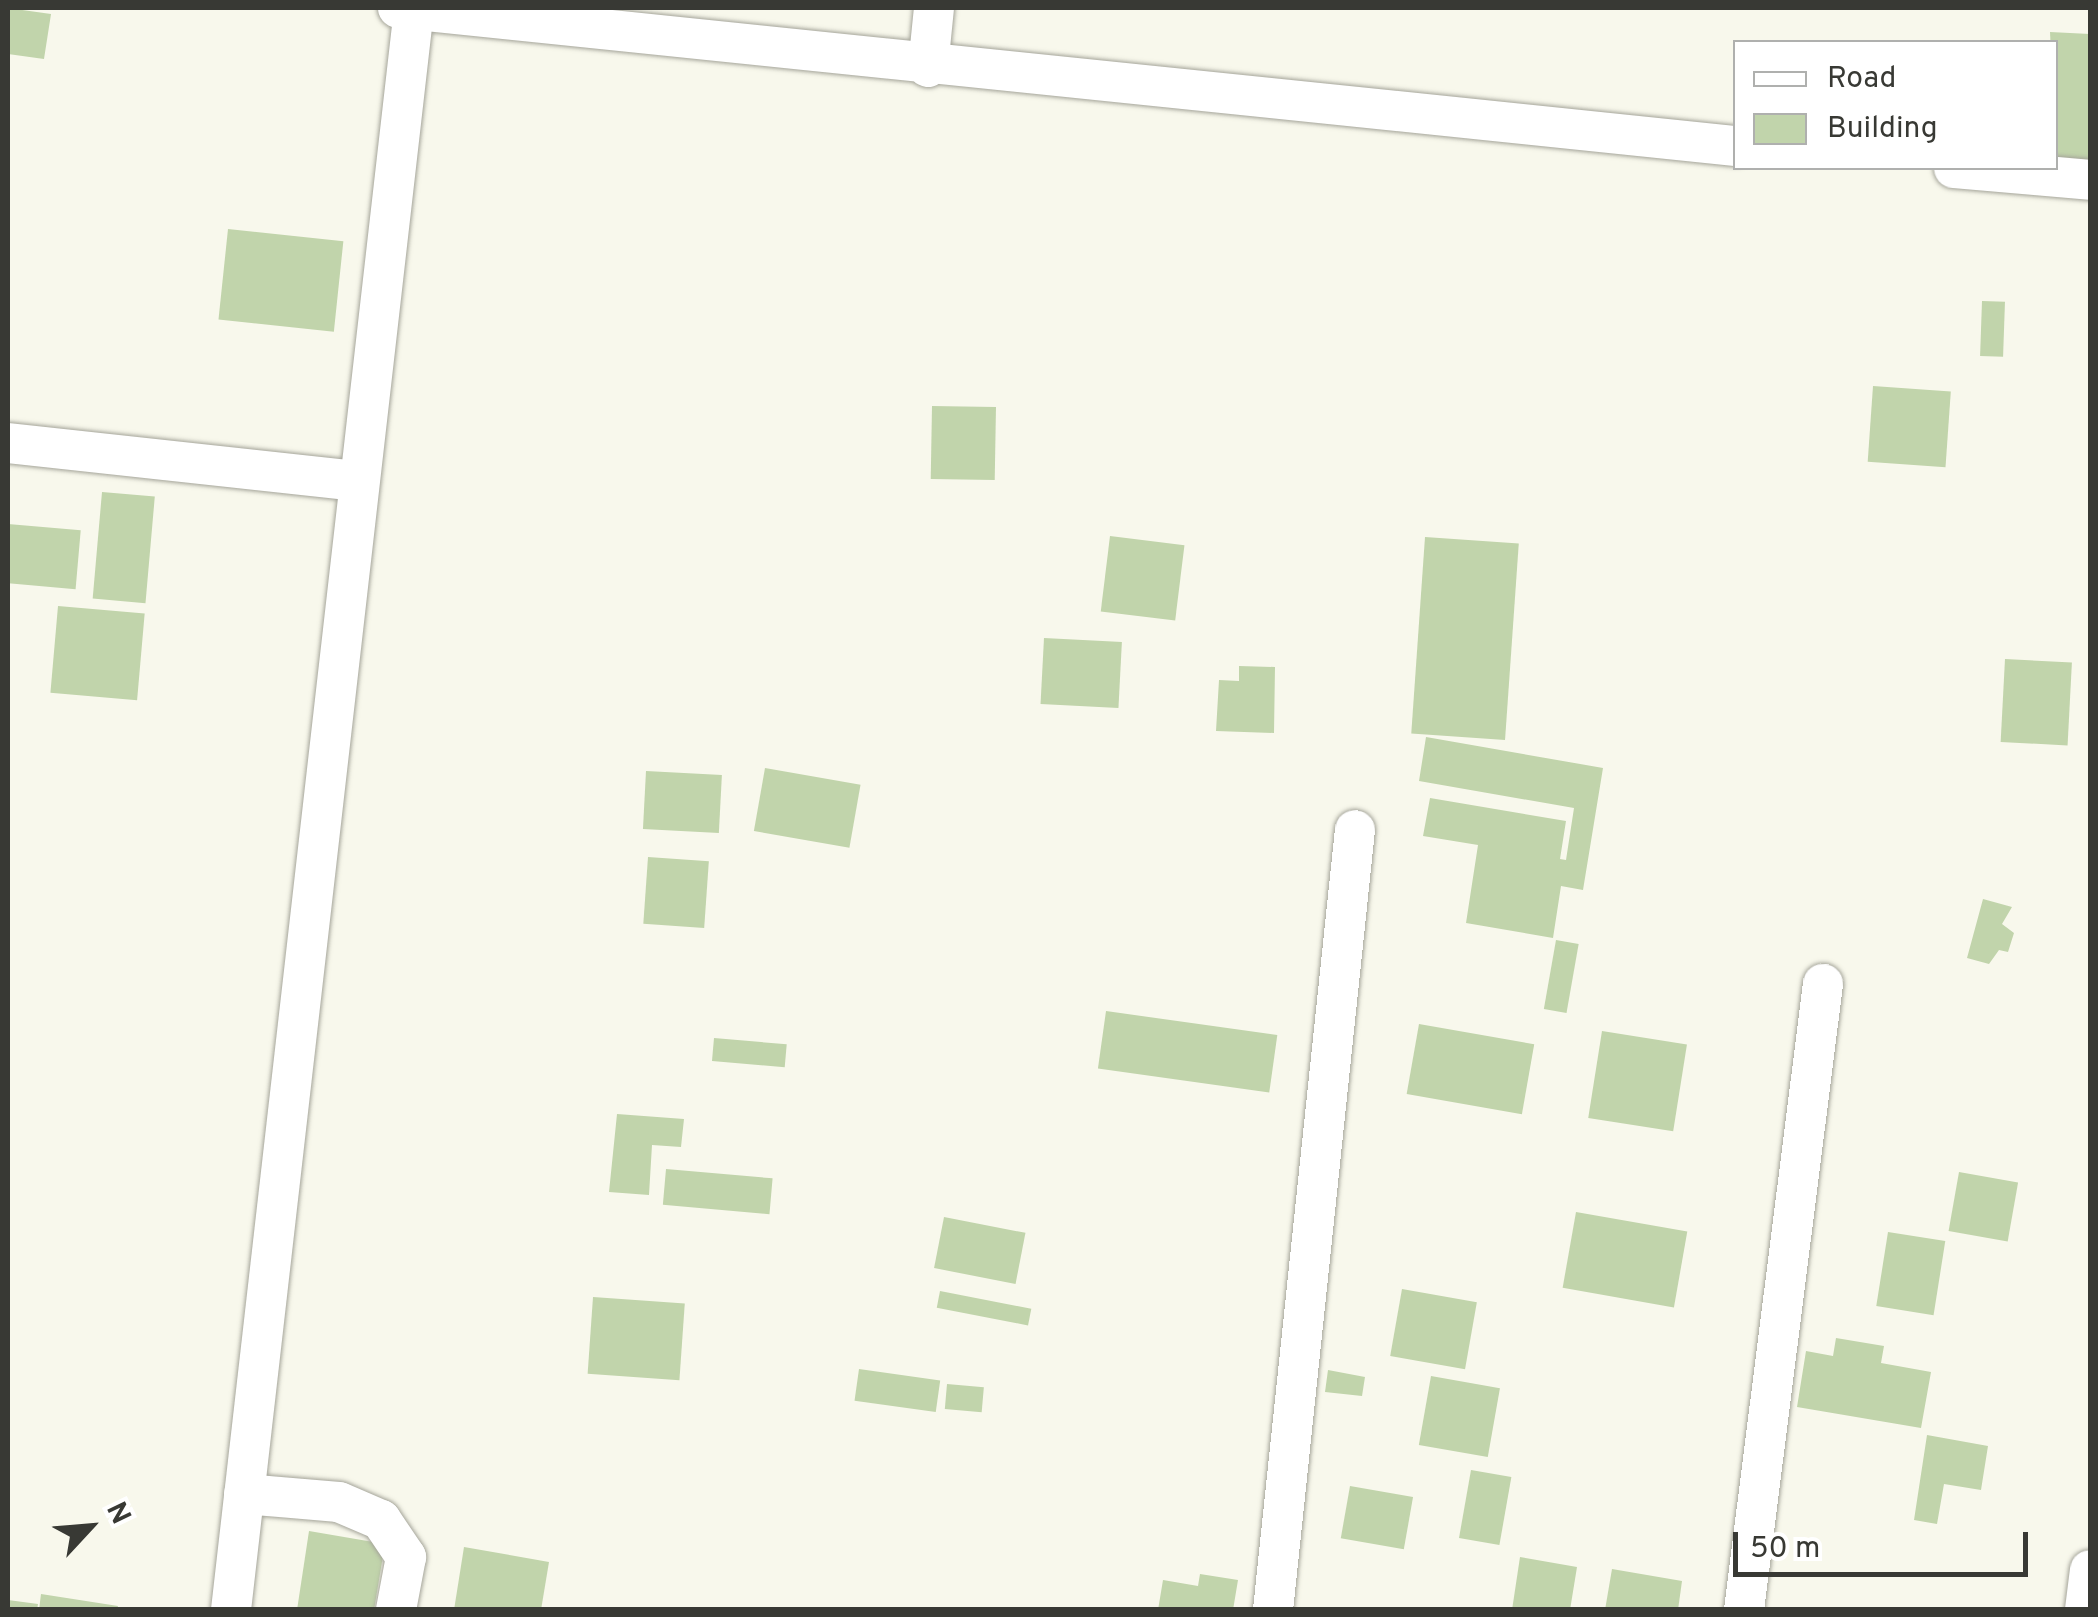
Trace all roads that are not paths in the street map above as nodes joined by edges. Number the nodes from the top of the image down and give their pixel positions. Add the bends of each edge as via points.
1 (406, 8) edge
2 (934, 8) edge
3 (928, 66) junction
4 (1733, 146) edge
5 (1977, 170) edge
6 (2090, 180) edge
7 (8, 443) edge
8 (360, 481) junction
9 (1355, 830) dead end
10 (1822, 984) dead end
11 (244, 1494) junction
12 (2090, 1570) edge
13 (230, 1610) edge
14 (396, 1610) edge
15 (1273, 1610) edge
16 (1744, 1610) edge
17 (2085, 1610) edge

1 - 3 street
1 - 8 street
2 - 3 street
3 - 4 street
5 - 6 street
7 - 8 street
8 - 11 street
9 - 15 street
10 - 16 street
11 - 13 street
11 - 14 street via 338,1502 381,1520 406,1557
12 - 17 street

